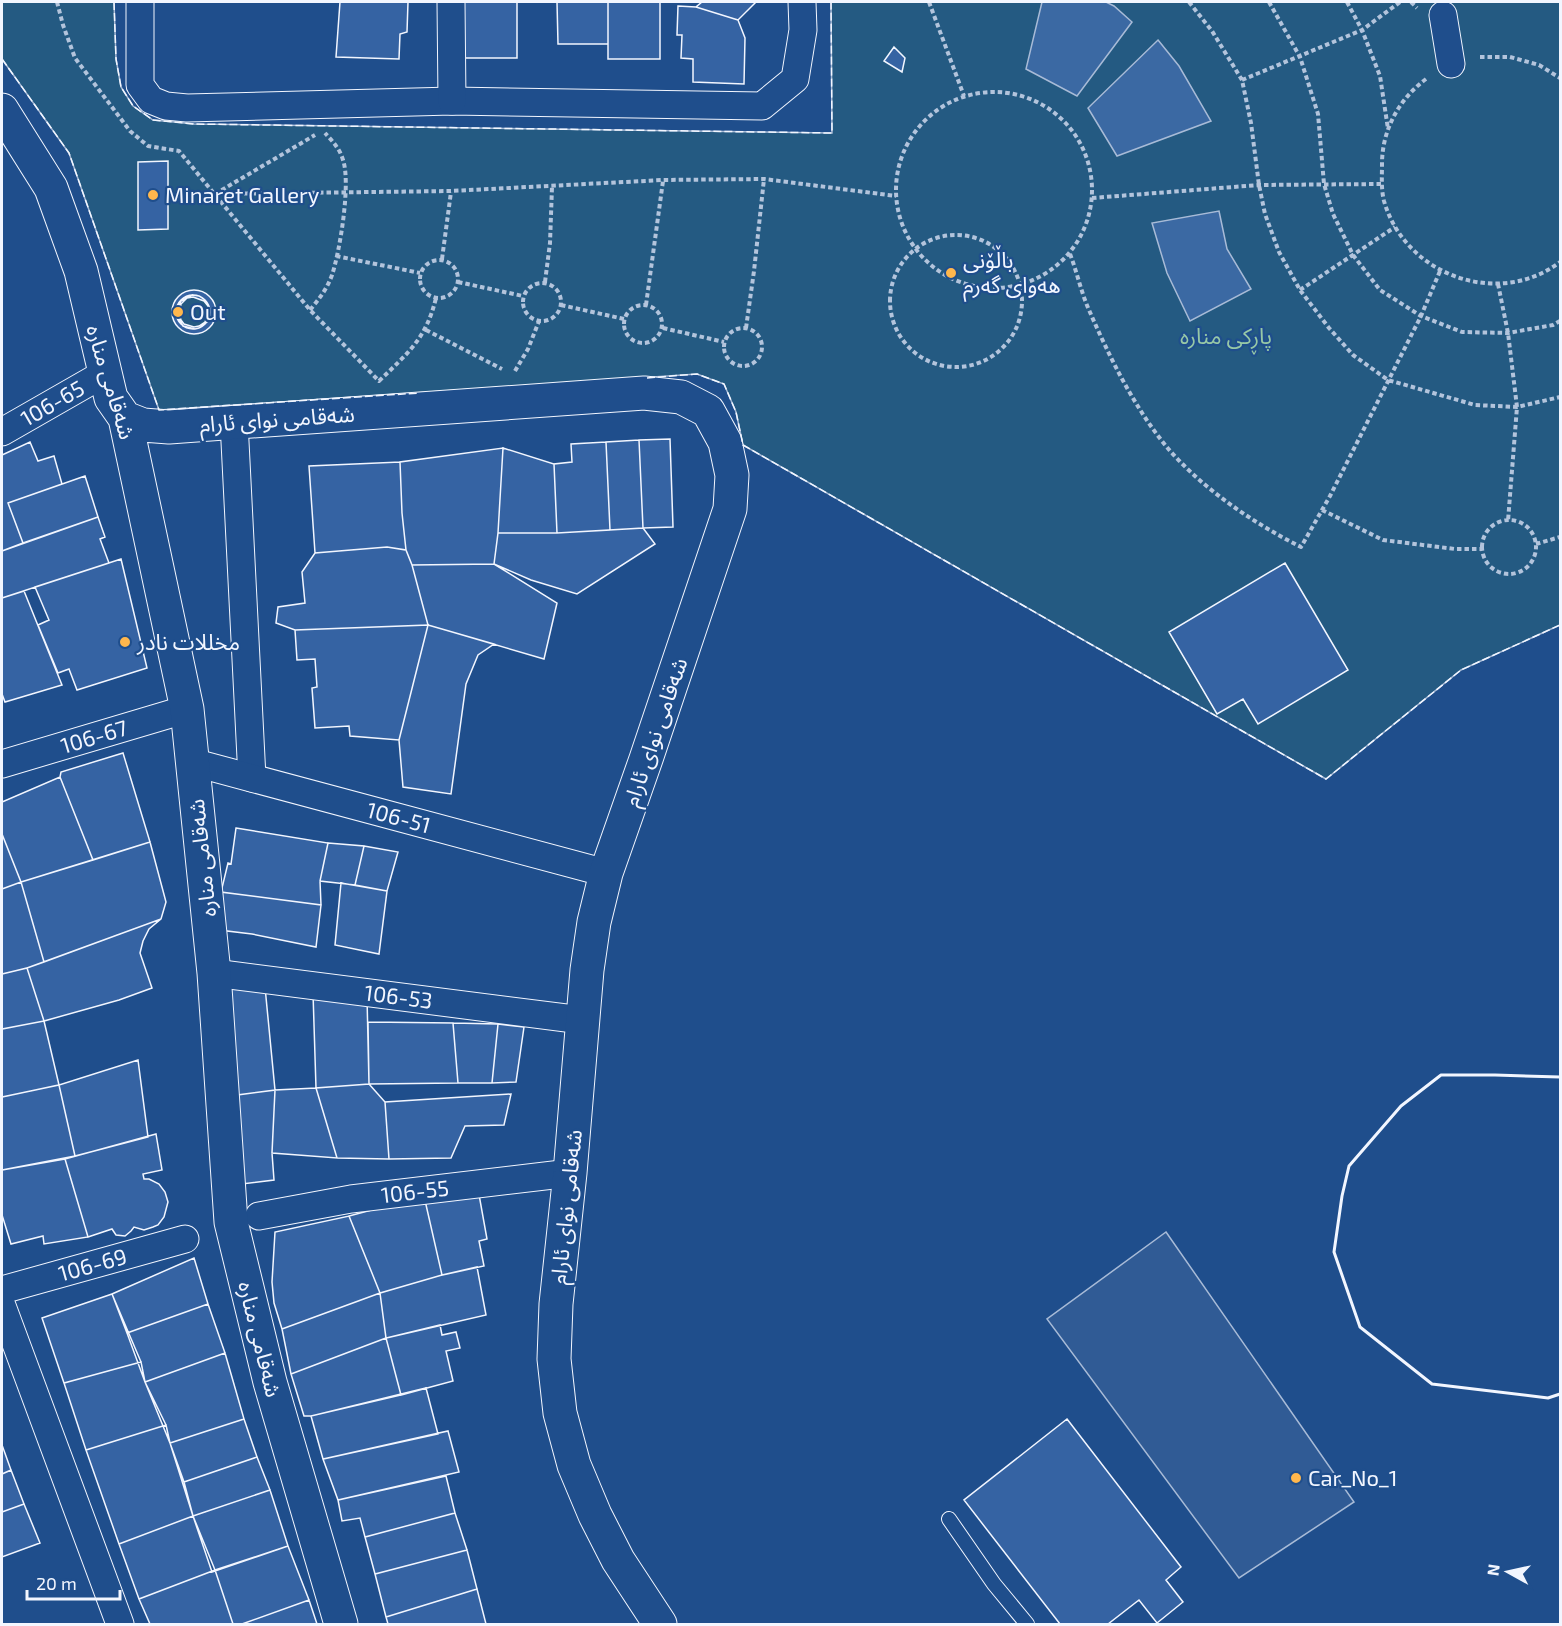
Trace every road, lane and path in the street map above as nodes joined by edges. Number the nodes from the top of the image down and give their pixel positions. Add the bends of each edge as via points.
1 (140, 2) edge
2 (451, 2) edge
3 (802, 2) edge
4 (929, 2) edge
5 (1189, 2) edge
6 (1269, 2) edge
7 (1347, 2) edge
8 (1400, 2) edge
9 (1443, 15) dead end
10 (1362, 30) junction
11 (1299, 57) junction
12 (1451, 64) junction
13 (1560, 78) edge
14 (1242, 80) junction
15 (964, 96) junction
16 (452, 101) junction
17 (4, 120) edge
18 (1388, 130) junction
19 (764, 179) junction
20 (663, 180) junction
21 (1259, 184) junction
22 (1324, 184) junction
23 (1382, 184) junction
24 (552, 187) junction
25 (451, 191) junction
26 (346, 193) junction
27 (214, 194) junction
28 (896, 196) junction
29 (1091, 198) junction
30 (1395, 227) junction
31 (915, 249) junction
32 (1070, 254) junction
33 (1353, 255) junction
34 (336, 256) junction
35 (442, 259) junction
36 (1560, 264) edge
37 (1440, 271) junction
38 (420, 273) junction
39 (458, 282) junction
40 (545, 282) junction
41 (1498, 284) junction
42 (1020, 285) junction
43 (1300, 290) junction
44 (523, 296) junction
45 (436, 298) junction
46 (561, 304) junction
47 (646, 305) junction
48 (310, 310) junction
49 (1421, 316) junction
50 (624, 319) junction
51 (539, 321) junction
52 (1560, 321) edge
53 (663, 328) junction
54 (746, 328) junction
55 (426, 330) junction
56 (1508, 333) junction
57 (724, 342) junction
58 (503, 370) dead end
59 (105, 373) junction
60 (513, 375) dead end
61 (1388, 381) junction
62 (1560, 397) edge
63 (1517, 407) junction
64 (125, 418) junction
65 (234, 423) junction
66 (2, 432) edge
67 (1322, 510) junction
68 (1508, 521) junction
69 (1560, 537) edge
70 (1536, 543) junction
71 (1482, 549) junction
72 (187, 709) junction
73 (192, 762) junction
74 (2, 764) edge
75 (252, 778) junction
76 (606, 873) junction
77 (214, 973) junction
78 (582, 1020) junction
79 (570, 1173) junction
80 (259, 1216) dead end
81 (185, 1239) dead end
82 (2, 1290) edge
83 (2, 1306) edge
84 (949, 1519) dead end
85 (120, 1624) edge
86 (341, 1624) edge
87 (660, 1624) edge
88 (1027, 1624) edge

1 - 16 street via 140,85 151,100 166,106
2 - 16 street
3 - 16 street via 803,30 795,79 762,105
4 - 15 path
5 - 14 path
6 - 11 path
7 - 10 path
8 - 10 path
9 - 12 street
10 - 11 path
10 - 18 path via 1380,76
11 - 14 path
11 - 22 path via 1318,114
12 - 13 path via 1480,57 1510,57 1539,65
12 - 18 path via 1434,72 1406,97
14 - 21 path
15 - 28 path via 949,101 923,120 905,146 895,176
15 - 29 path via 1011,92 1041,103 1059,115 1084,150
17 - 59 street, شەقامی منارە via 51,188 81,271
18 - 23 path via 1382,151
19 - 20 path
19 - 28 path
19 - 54 path
20 - 24 path
20 - 47 path
21 - 22 path
21 - 29 path
21 - 43 path via 1279,252
22 - 23 path
22 - 33 path via 1333,214
23 - 30 path via 1384,201
24 - 25 path
24 - 40 path
25 - 26 path
25 - 35 path
26 - 27 path
26 - 27 path via 344,162 338,147 323,130
26 - 34 path
27 - 48 path
28 - 31 path via 896,208
29 - 32 path via 1082,235
30 - 33 path
30 - 37 path via 1415,252
31 - 42 path via 926,263 952,281 983,289
31 - 42 path via 939,237 979,239 1010,263
31 - 42 path via 894,276 889,296 891,316 898,336 929,362 947,368 966,367 985,362 1001,351 1020,318
32 - 42 path via 1035,280
32 - 67 path via 1088,308 1118,371 1166,446 1217,495 1301,547
33 - 43 path
33 - 49 path via 1380,290
34 - 38 path
34 - 48 path via 323,295
35 - 38 path via 428,263
35 - 39 path via 455,267
36 - 41 path via 1519,282
37 - 41 path via 1468,281
37 - 49 path
38 - 45 path via 424,290
39 - 44 path
39 - 45 path via 451,294
40 - 44 path via 530,286
40 - 46 path via 558,290
41 - 56 path
43 - 61 path via 1353,356
44 - 51 path via 526,314
45 - 55 path
46 - 50 path
46 - 51 path via 554,317
47 - 50 path via 638,305
47 - 53 path via 659,312
48 - 55 path via 379,381
49 - 56 path via 1462,332
49 - 61 path
50 - 53 path via 628,336 640,343 655,340
51 - 60 path
52 - 56 path
53 - 57 path
54 - 57 path via 731,331
54 - 57 path via 759,335 761,342 762,350 755,363 733,364 724,353
55 - 58 path
56 - 63 path
59 - 64 street, شەقامی منارە via 111,398
59 - 66 street, 106-65
61 - 63 path via 1475,405
61 - 67 path
62 - 63 path
63 - 68 path
64 - 65 street, شەقامی نوای ئارام via 143,425 169,427
64 - 72 street, شەقامی منارە
65 - 75 street
65 - 76 street, شەقامی نوای ئارام via 644,393 681,397 708,411 724,442 732,475 729,509
67 - 71 path via 1383,540
68 - 70 path via 1532,531
68 - 71 path via 1492,525
69 - 70 path
70 - 71 path via 1532,562 1516,574 1496,572 1487,565
72 - 73 street, شەقامی منارە
72 - 74 street, 106-67
73 - 75 street, 106-51
73 - 77 street, شەقامی منارە
75 - 76 street, 106-51
76 - 78 street, شەقامی نوای ئارام via 594,922
77 - 78 street, 106-53
77 - 86 street, شەقامی منارە via 231,1222 270,1382
78 - 79 street, شەقامی نوای ئارام
79 - 80 street, 106-55 via 351,1199
79 - 87 street, شەقامی نوای ئارام via 556,1304 554,1359 560,1413 574,1466 595,1515 618,1560
81 - 82 street, 106-69
83 - 85 street
84 - 88 lane

